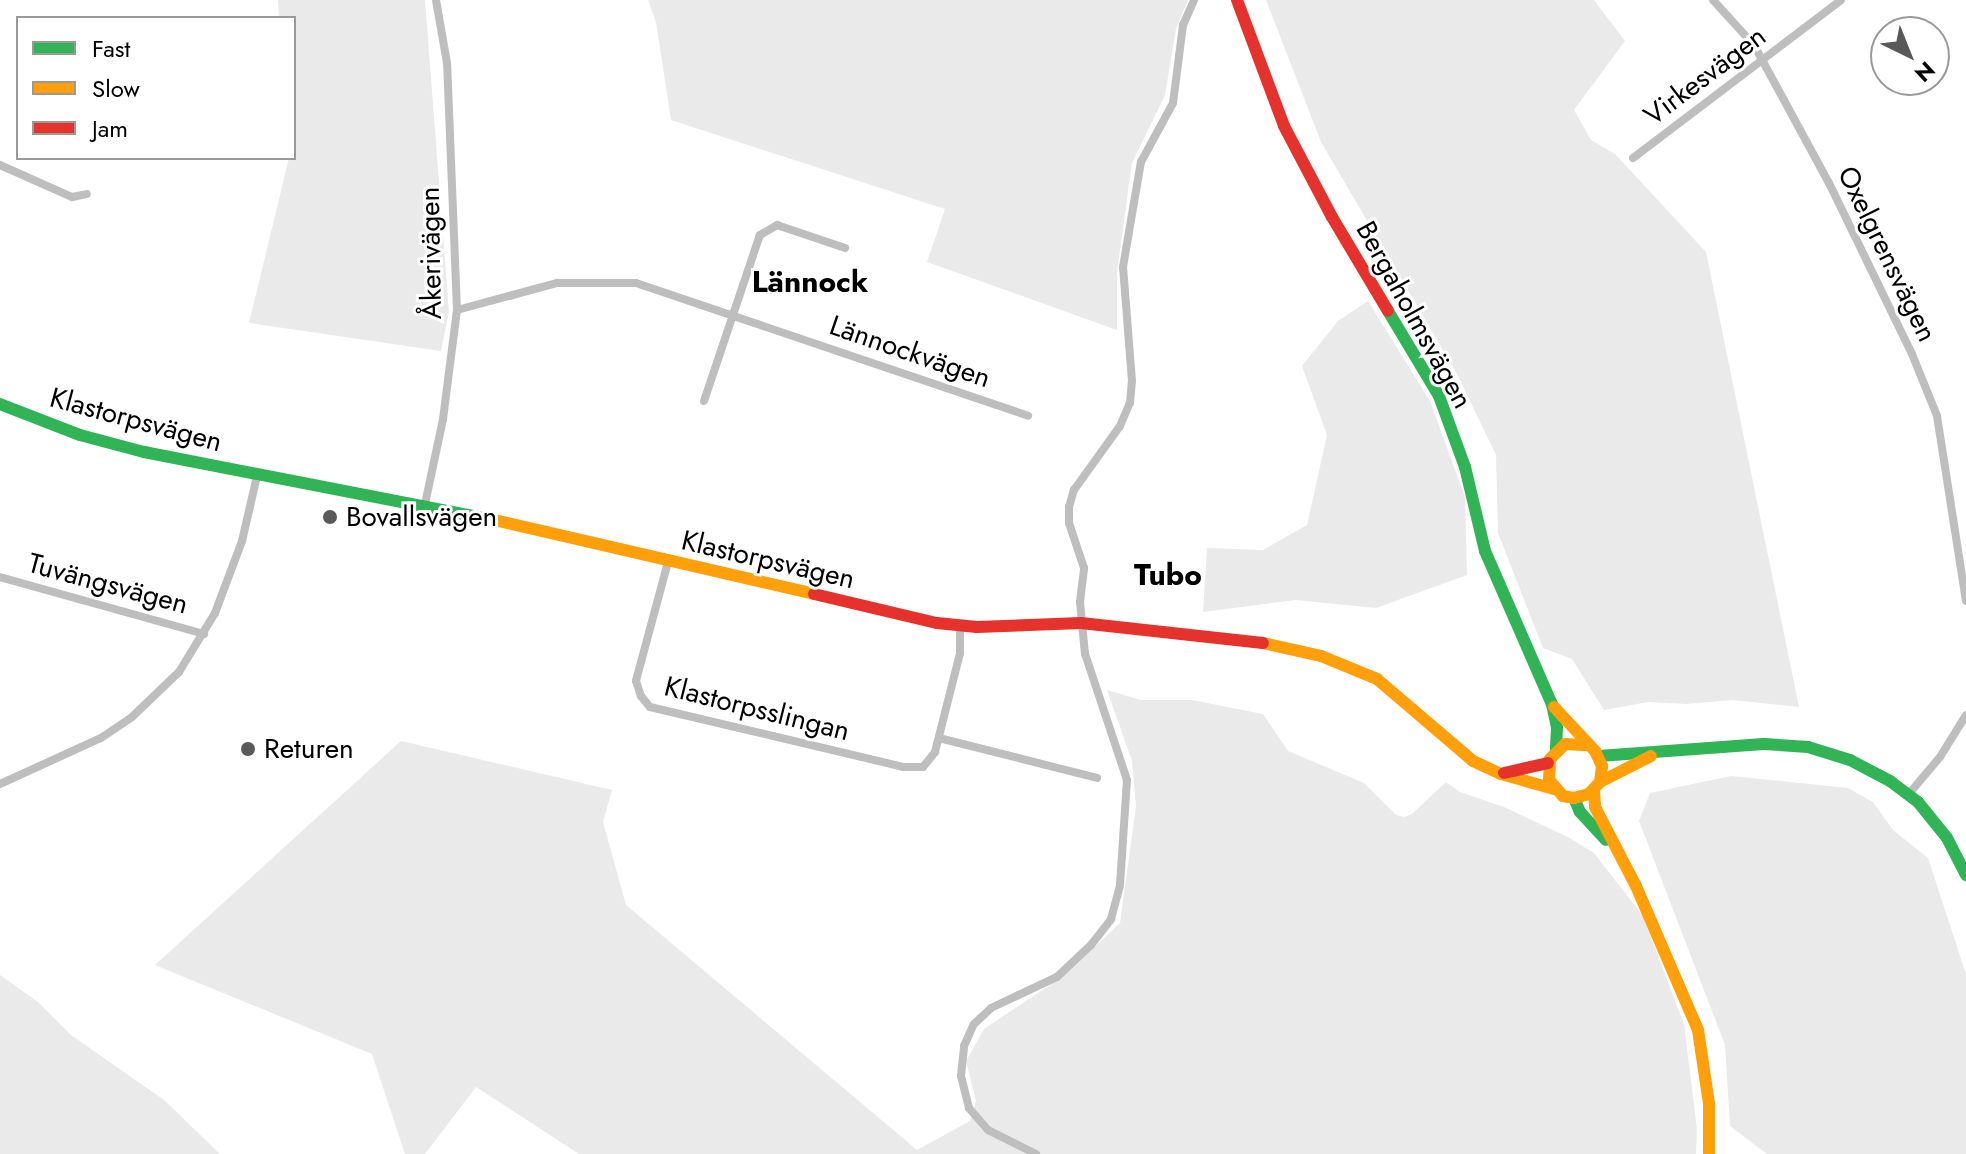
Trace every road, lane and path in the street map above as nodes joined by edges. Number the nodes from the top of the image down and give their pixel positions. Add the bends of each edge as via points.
1 (436, 0) edge
2 (1194, 0) edge
3 (1237, 0) edge
4 (1727, 0) edge
5 (1841, 0) edge
6 (1716, 4) edge
7 (1762, 60) junction
8 (1633, 158) dead end
9 (0, 165) edge
10 (87, 194) dead end
11 (845, 248) dead end
12 (457, 310) junction
13 (732, 314) junction
14 (704, 401) dead end
15 (0, 404) edge
16 (1028, 416) dead end
17 (257, 476) junction
18 (425, 504) junction
19 (668, 562) junction
20 (0, 577) edge
21 (1966, 601) edge
22 (1081, 623) junction
23 (960, 626) junction
24 (204, 634) junction
25 (1552, 704) junction
26 (1966, 715) edge
27 (1964, 727) edge
28 (939, 738) junction
29 (1587, 745) junction
30 (1556, 750) junction
31 (1662, 751) junction
32 (1599, 756) junction
33 (1548, 763) junction
34 (1501, 774) junction
35 (1097, 778) dead end
36 (0, 784) edge
37 (1597, 786) junction
38 (1554, 789) junction
39 (1908, 795) junction
40 (1574, 798) junction
41 (1615, 849) junction
42 (1966, 875) edge
43 (1036, 1154) edge
44 (1709, 1154) edge

1 - 12 street, Åkerivägen via 447,63
2 - 22 street via 1183,25 1173,103 1141,162 1123,267 1130,403 1120,426 1074,490 1069,507 1084,568
3 - 25 street, Bergaholmsvägen via 1297,152 1439,396 1465,467 1485,551
4 - 6 street
5 - 7 street, Virkesvägen
6 - 7 street, Oxelgrensvägen
7 - 8 street, Virkesvägen
7 - 21 street, Oxelgrensvägen via 1847,220 1937,416
9 - 10 street via 72,197
11 - 13 street via 777,225 760,235
12 - 13 street, Lännockvägen via 557,283 636,283
12 - 18 street, Åkerivägen via 445,408
13 - 14 street
13 - 16 street, Lännockvägen
15 - 17 street, Klastorpsvägen via 80,435
17 - 18 street, Klastorpsvägen
17 - 24 street via 242,541
18 - 19 street, Klastorpsvägen
19 - 23 street, Klastorpsvägen
19 - 28 street, Klastorpsslingan via 636,681 650,707 903,767 923,767
20 - 24 street, Tuvängsvägen
22 - 23 street, Klastorpsvägen
22 - 34 street, Klastorpsvägen via 1284,645 1321,656 1377,679 1473,761
22 - 43 street via 1085,654 1127,780 1120,885 1111,919 1057,977 991,1008 974,1024 964,1046 961,1076 969,1108 988,1130
23 - 28 street, Klastorpsslingan via 960,653
24 - 36 street via 179,672 132,717 77,752
25 - 29 street, Bergaholmsvägen
25 - 30 street, Bergaholmsvägen
26 - 27 street
27 - 39 street
28 - 35 street
29 - 30 street via 1570,743
29 - 32 street, Bergaholmsvägen
30 - 33 street
31 - 32 street
31 - 37 street
31 - 39 street via 1764,744 1808,747 1850,760
32 - 37 street
33 - 34 street
33 - 38 street
34 - 38 street, Klastorpsvägen
37 - 40 street
37 - 41 street via 1595,807
38 - 40 street
39 - 42 street via 1947,838
40 - 41 street via 1580,812
41 - 44 street via 1698,1030 1709,1104

